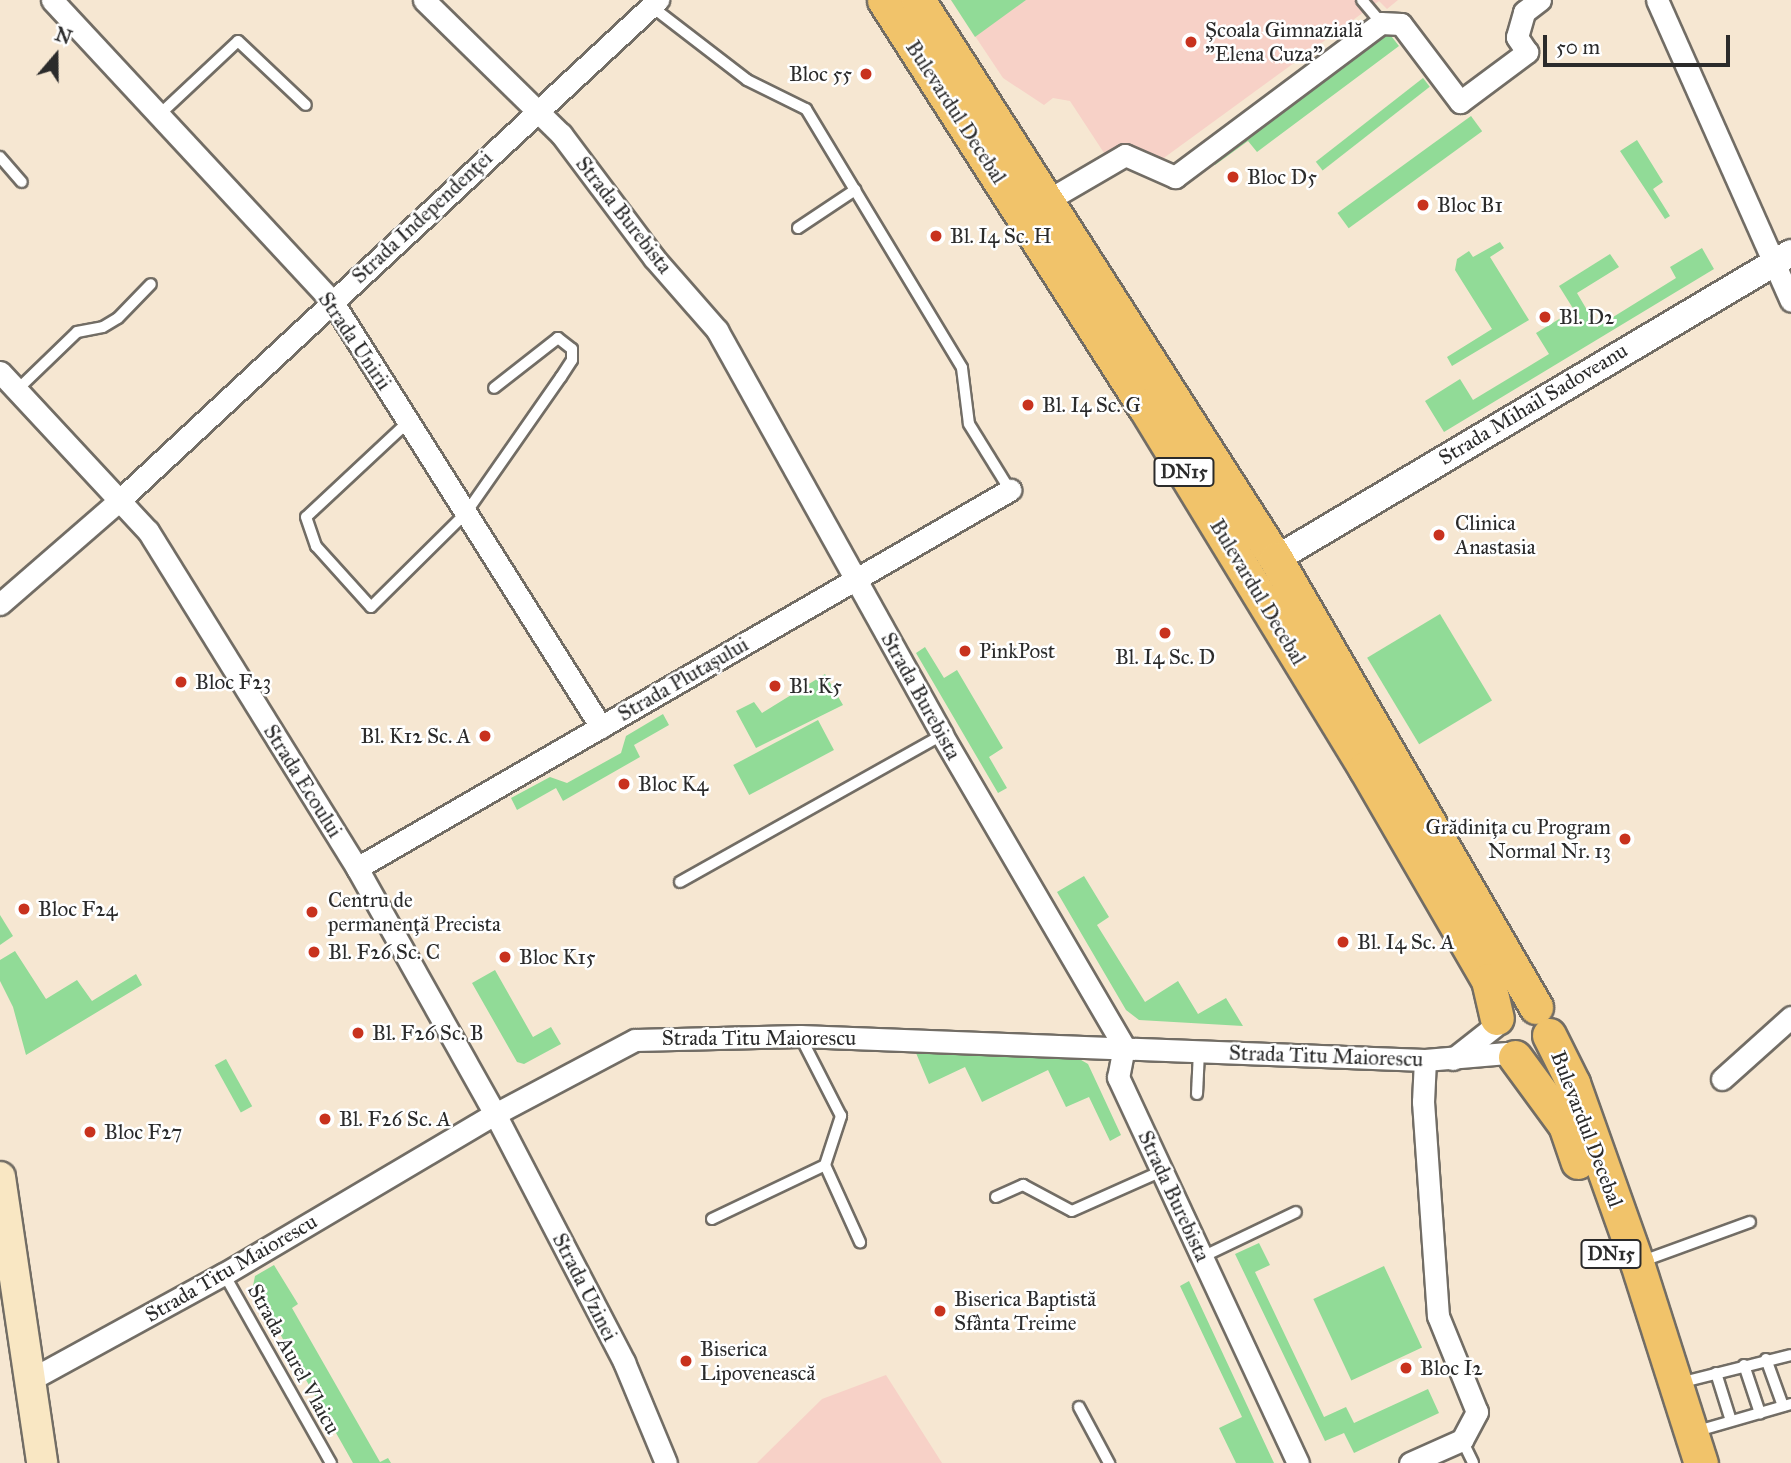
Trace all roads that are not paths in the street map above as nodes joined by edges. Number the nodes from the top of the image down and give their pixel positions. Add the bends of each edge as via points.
1 (52, 0) edge
2 (424, 0) edge
3 (884, 0) edge
4 (918, 0) edge
5 (1362, 0) edge
6 (1540, 0) edge
7 (1657, 0) edge
8 (654, 3) edge
9 (1381, 23) junction
10 (306, 105) dead end
11 (538, 109) junction
12 (159, 116) junction
13 (0, 158) edge
14 (22, 182) dead end
15 (855, 190) junction
16 (1048, 200) junction
17 (798, 228) dead end
18 (1782, 257) edge
19 (151, 284) dead end
20 (332, 301) junction
21 (1791, 301) edge
22 (0, 372) edge
23 (494, 388) dead end
24 (17, 390) junction
25 (408, 422) junction
26 (1010, 490) joint
27 (122, 498) junction
28 (466, 513) junction
29 (1276, 559) junction
30 (857, 578) junction
31 (0, 604) edge
32 (601, 727) junction
33 (942, 735) junction
34 (357, 868) junction
35 (680, 882) dead end
36 (1791, 1017) edge
37 (1542, 1021) junction
38 (800, 1036) junction
39 (1504, 1039) junction
40 (1124, 1047) junction
41 (1199, 1051) junction
42 (1424, 1060) junction
43 (1451, 1060) junction
44 (1722, 1079) dead end
45 (1197, 1094) dead end
46 (495, 1114) junction
47 (825, 1164) junction
48 (1162, 1171) junction
49 (0, 1177) edge
50 (996, 1197) dead end
51 (1296, 1212) dead end
52 (712, 1219) dead end
53 (1750, 1222) dead end
54 (860, 1242) dead end
55 (1202, 1257) junction
56 (1637, 1263) junction
57 (224, 1274) junction
58 (1791, 1355) edge
59 (1766, 1359) junction
60 (1744, 1365) junction
61 (1716, 1373) junction
62 (30, 1380) junction
63 (1676, 1384) junction
64 (1787, 1405) edge
65 (1079, 1407) dead end
66 (1760, 1413) junction
67 (1731, 1421) junction
68 (1462, 1440) junction
69 (1692, 1453) edge
70 (42, 1463) edge
71 (331, 1463) edge
72 (666, 1463) edge
73 (1109, 1463) edge
74 (1298, 1463) edge
75 (1409, 1463) edge
76 (1473, 1463) edge

1 - 12 street, Strada Unirii
2 - 11 street, Strada Burebista
3 - 39 main road, Bulevardul Decebal / DN15 via 1144,406 1365,768 1488,980
4 - 16 main road, Bulevardul Decebal / DN15
5 - 9 lane
6 - 9 street via 1524,12 1517,37 1527,52 1460,102 1401,24
7 - 18 street
8 - 11 street, Strada Independenței
8 - 15 lane via 747,80 806,109
9 - 16 street via 1175,177 1125,155
10 - 12 lane via 237,40
11 - 20 street, Strada Independenței
11 - 30 street, Strada Burebista via 654,258 717,330
12 - 20 street, Strada Unirii
13 - 14 lane
15 - 17 lane
15 - 26 lane via 962,368 969,424
16 - 29 main road, Bulevardul Decebal / DN15
18 - 21 street
18 - 29 street, Strada Mihail Sadoveanu
19 - 24 lane via 118,318 103,327 77,332
20 - 25 street, Strada Unirii
20 - 27 street, Strada Independenței
22 - 24 street, Strada Ecoului
23 - 28 lane via 558,338 572,349 572,360
24 - 27 street, Strada Ecoului
25 - 28 street, Strada Unirii
25 - 28 lane via 306,517 316,546 371,607
26 - 30 street, Strada Plutașului
27 - 31 street, Strada Independenței
27 - 34 street, Strada Ecoului via 148,531
28 - 32 street, Strada Unirii
29 - 37 main road, Bulevardul Decebal / DN15
30 - 32 street, Strada Plutașului
30 - 33 street, Strada Burebista
32 - 34 street, Strada Plutașului
33 - 35 lane
33 - 40 street, Strada Burebista
34 - 46 street, Strada Ecoului
36 - 44 street
37 - 39 main road via 1541,1050
37 - 39 main road via 1518,1003
37 - 56 main road, Bulevardul Decebal / DN15 via 1573,1083
38 - 40 street, Strada Titu Maiorescu
38 - 46 street, Strada Titu Maiorescu via 635,1040
38 - 47 lane via 841,1116
39 - 43 street, Strada Titu Maiorescu
39 - 43 street, Strada Titu Maiorescu
39 - 69 main road, Bulevardul Decebal / DN15 via 1565,1125
40 - 41 street, Strada Titu Maiorescu
40 - 48 street, Strada Burebista via 1118,1077
41 - 42 street, Strada Titu Maiorescu
41 - 45 lane
42 - 43 street, Strada Titu Maiorescu
42 - 68 street via 1438,1316 1477,1412
46 - 57 street, Strada Titu Maiorescu
46 - 72 street, Strada Uzinei via 624,1362
47 - 52 lane
47 - 54 lane
48 - 50 lane via 1072,1211 1023,1185
48 - 55 street, Strada Burebista
49 - 62 main road
51 - 55 lane
53 - 56 lane
55 - 74 street, Strada Burebista
56 - 63 main road, Bulevardul Decebal / DN15
57 - 62 street, Strada Titu Maiorescu
57 - 71 lane, Strada Aurel Vlaicu
58 - 59 lane
59 - 60 lane
59 - 64 lane
60 - 61 lane
60 - 66 lane
61 - 63 lane
61 - 67 lane
62 - 70 main road
63 - 69 main road, Bulevardul Decebal / DN15
64 - 66 lane
65 - 73 lane
66 - 67 lane
67 - 69 lane
68 - 75 street
68 - 76 lane

